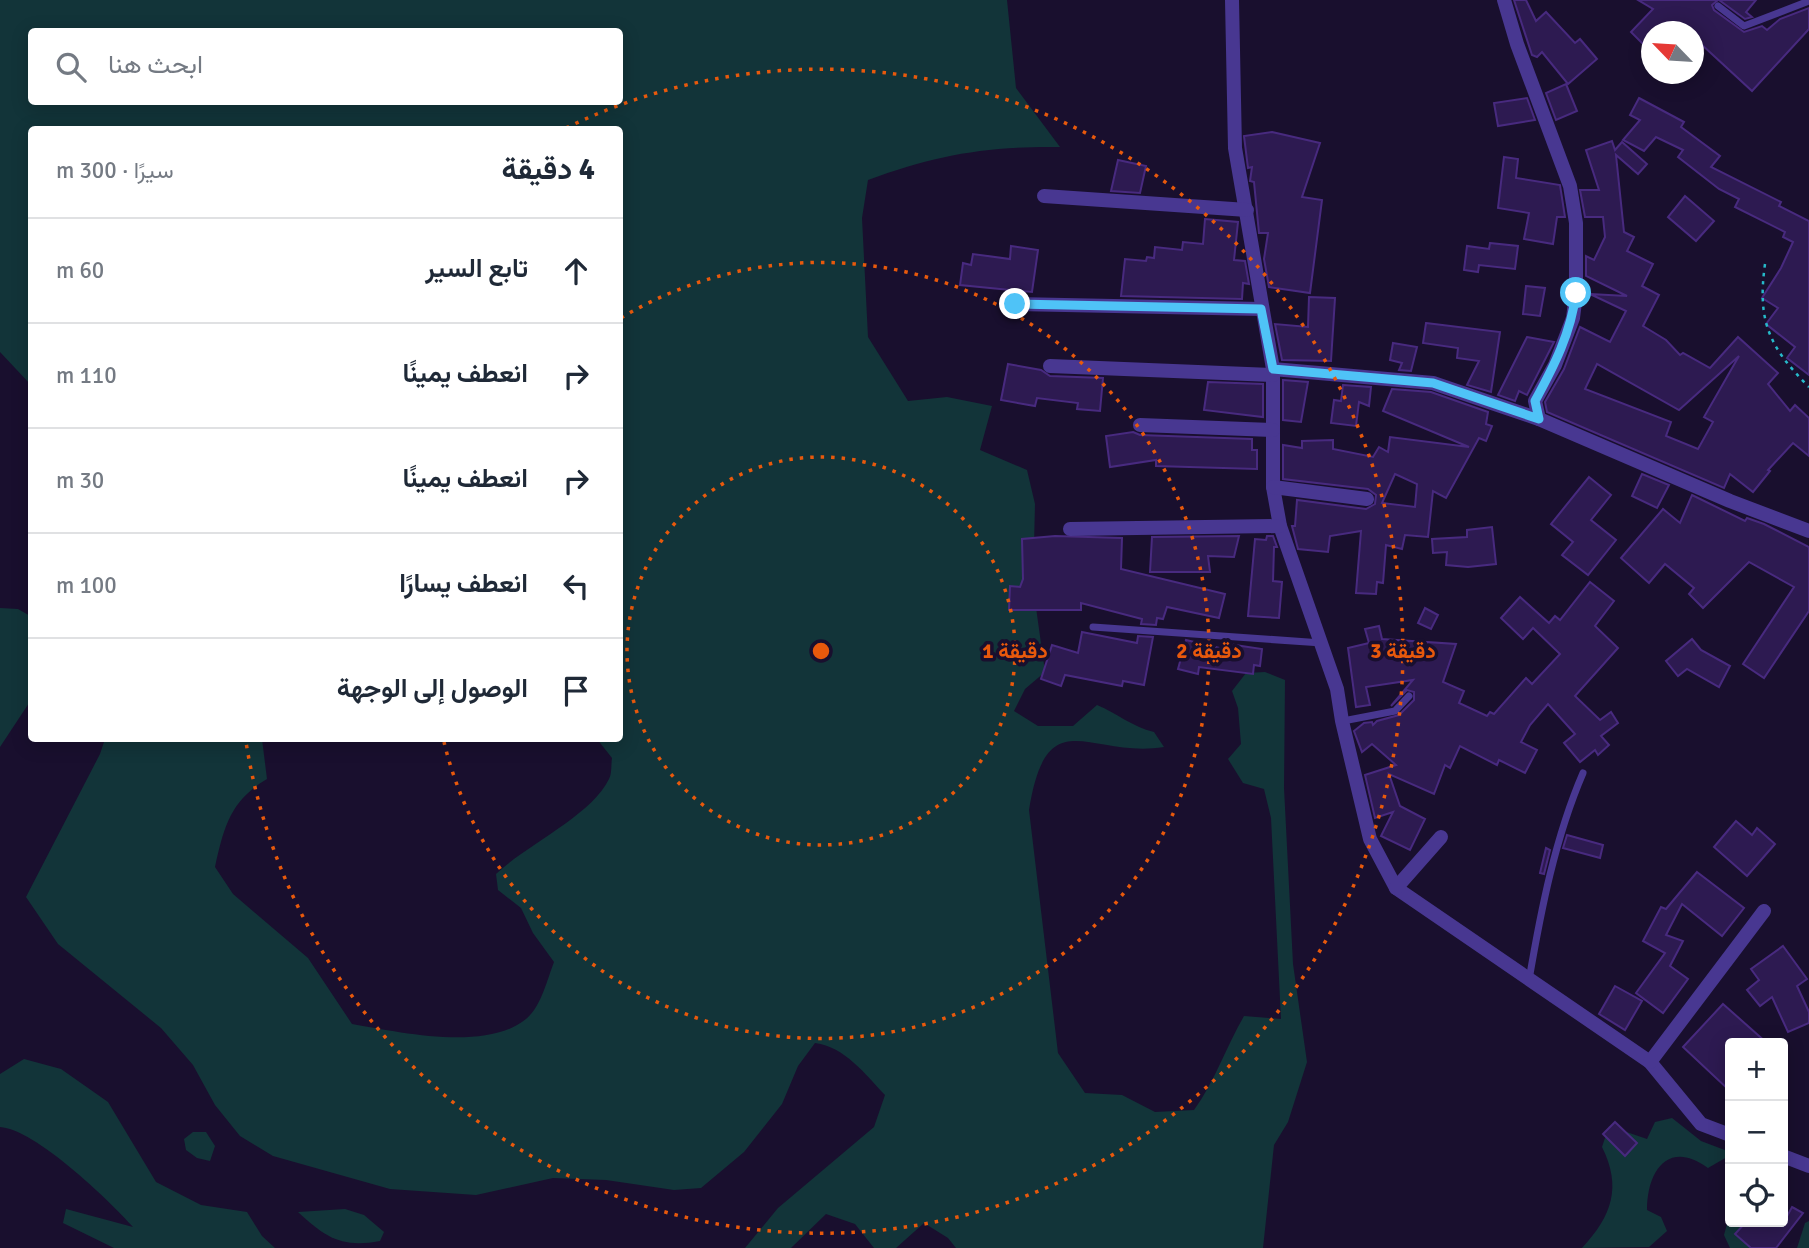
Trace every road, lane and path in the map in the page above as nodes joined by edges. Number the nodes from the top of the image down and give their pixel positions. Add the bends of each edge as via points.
1 (1233, 0) edge
2 (1503, 0) edge
3 (1809, 1) edge
4 (1718, 6) dead end
5 (1044, 196) dead end
6 (1247, 210) junction
7 (1765, 264) dead end
8 (1015, 304) dead end
9 (1261, 309) junction
10 (1050, 366) dead end
11 (1273, 372) junction
12 (1809, 387) edge
13 (1539, 419) junction
14 (1140, 425) dead end
15 (1273, 430) junction
16 (1273, 487) junction
17 (1367, 499) dead end
18 (1280, 526) junction
19 (1070, 528) dead end
20 (1809, 531) edge
21 (1093, 627) dead end
22 (1323, 643) junction
23 (1409, 696) dead end
24 (1342, 721) junction
25 (1583, 773) dead end
26 (1441, 838) dead end
27 (1396, 888) junction
28 (1764, 911) dead end
29 (1529, 981) junction
30 (1650, 1062) junction
31 (1725, 1133) edge
32 (1788, 1158) edge
33 (1809, 1166) edge

1 - 6 street via 1235,148
2 - 13 street via 1570,186 1576,223 1573,318 1535,401
3 - 4 lane via 1744,26
5 - 6 street
6 - 9 street
7 - 12 path via 1761,295 1765,325 1776,351
8 - 9 street
9 - 11 street
10 - 11 street
11 - 13 street via 1433,383
11 - 15 street
13 - 20 street
14 - 15 street
15 - 16 street
16 - 17 street
16 - 18 street
18 - 19 street
18 - 22 street
21 - 22 lane
22 - 24 street
23 - 24 lane via 1395,711
24 - 27 street via 1370,839
25 - 29 lane via 1565,815
26 - 27 street
27 - 29 street
28 - 30 street
29 - 30 street
30 - 31 street via 1701,1124
32 - 33 street

